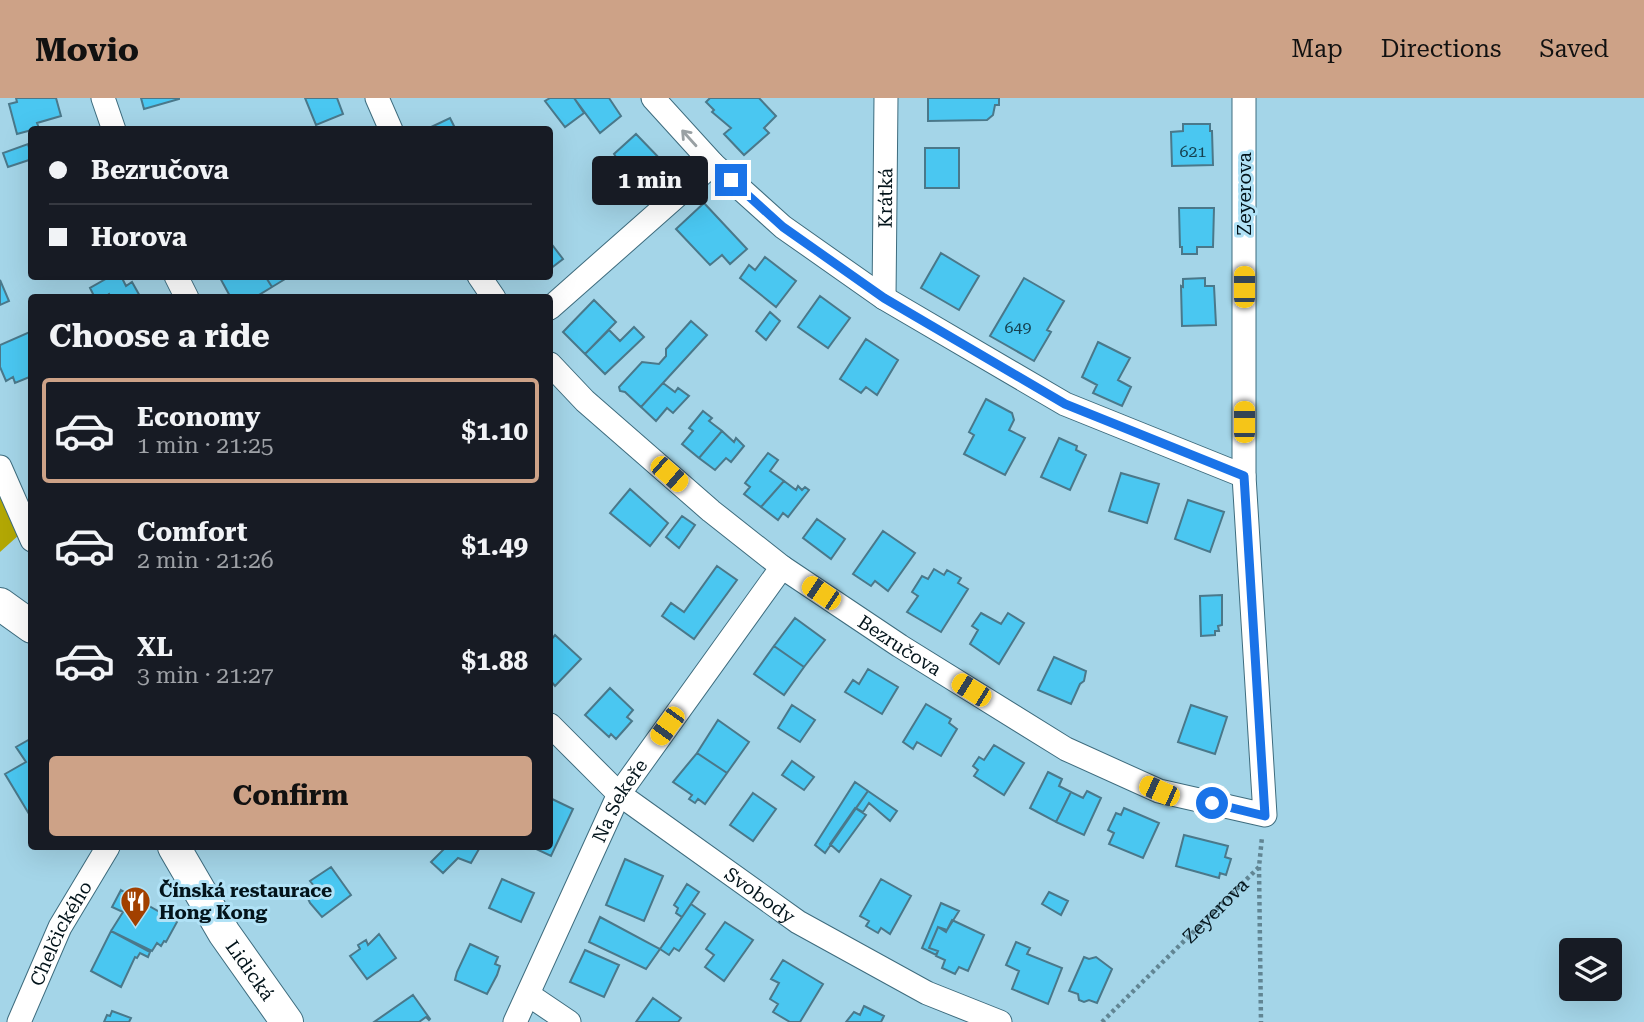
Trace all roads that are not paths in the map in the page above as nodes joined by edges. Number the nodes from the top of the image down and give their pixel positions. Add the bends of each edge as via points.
1 (103, 98) edge
2 (377, 98) edge
3 (653, 98) edge
4 (886, 98) edge
5 (1244, 98) edge
6 (113, 126) edge
7 (389, 126) edge
8 (713, 164) junction
9 (884, 298) junction
10 (553, 305) edge
11 (553, 367) edge
12 (0, 467) edge
13 (1244, 476) junction
14 (28, 531) edge
15 (782, 567) junction
16 (0, 604) edge
17 (28, 624) edge
18 (553, 728) edge
19 (619, 794) junction
20 (1265, 816) joint
21 (106, 850) edge
22 (176, 850) edge
23 (529, 995) junction
24 (19, 1022) edge
25 (286, 1022) edge
26 (515, 1022) edge
27 (569, 1022) edge
28 (1000, 1022) edge

1 - 6 street
2 - 7 street
8 -> 3 street
4 - 9 street, Krátká
5 - 13 street, Zeyerova
8 - 9 street via 783,227
8 - 10 street
9 - 13 street via 1065,404
11 - 15 street, Bezručova via 711,511
12 - 14 street
13 - 20 street, Zeyerova
15 - 19 street, Na Sekeře
15 - 20 street, Bezručova via 1066,749 1159,791
16 - 17 street
18 - 19 street, Svobody
19 - 23 street, Na Sekeře
19 - 28 street, Svobody via 797,922 927,993
21 - 24 street, Chelčického via 60,928
22 - 25 street, Lidická via 224,933
23 - 26 street, Na Sekeře
23 - 27 street

